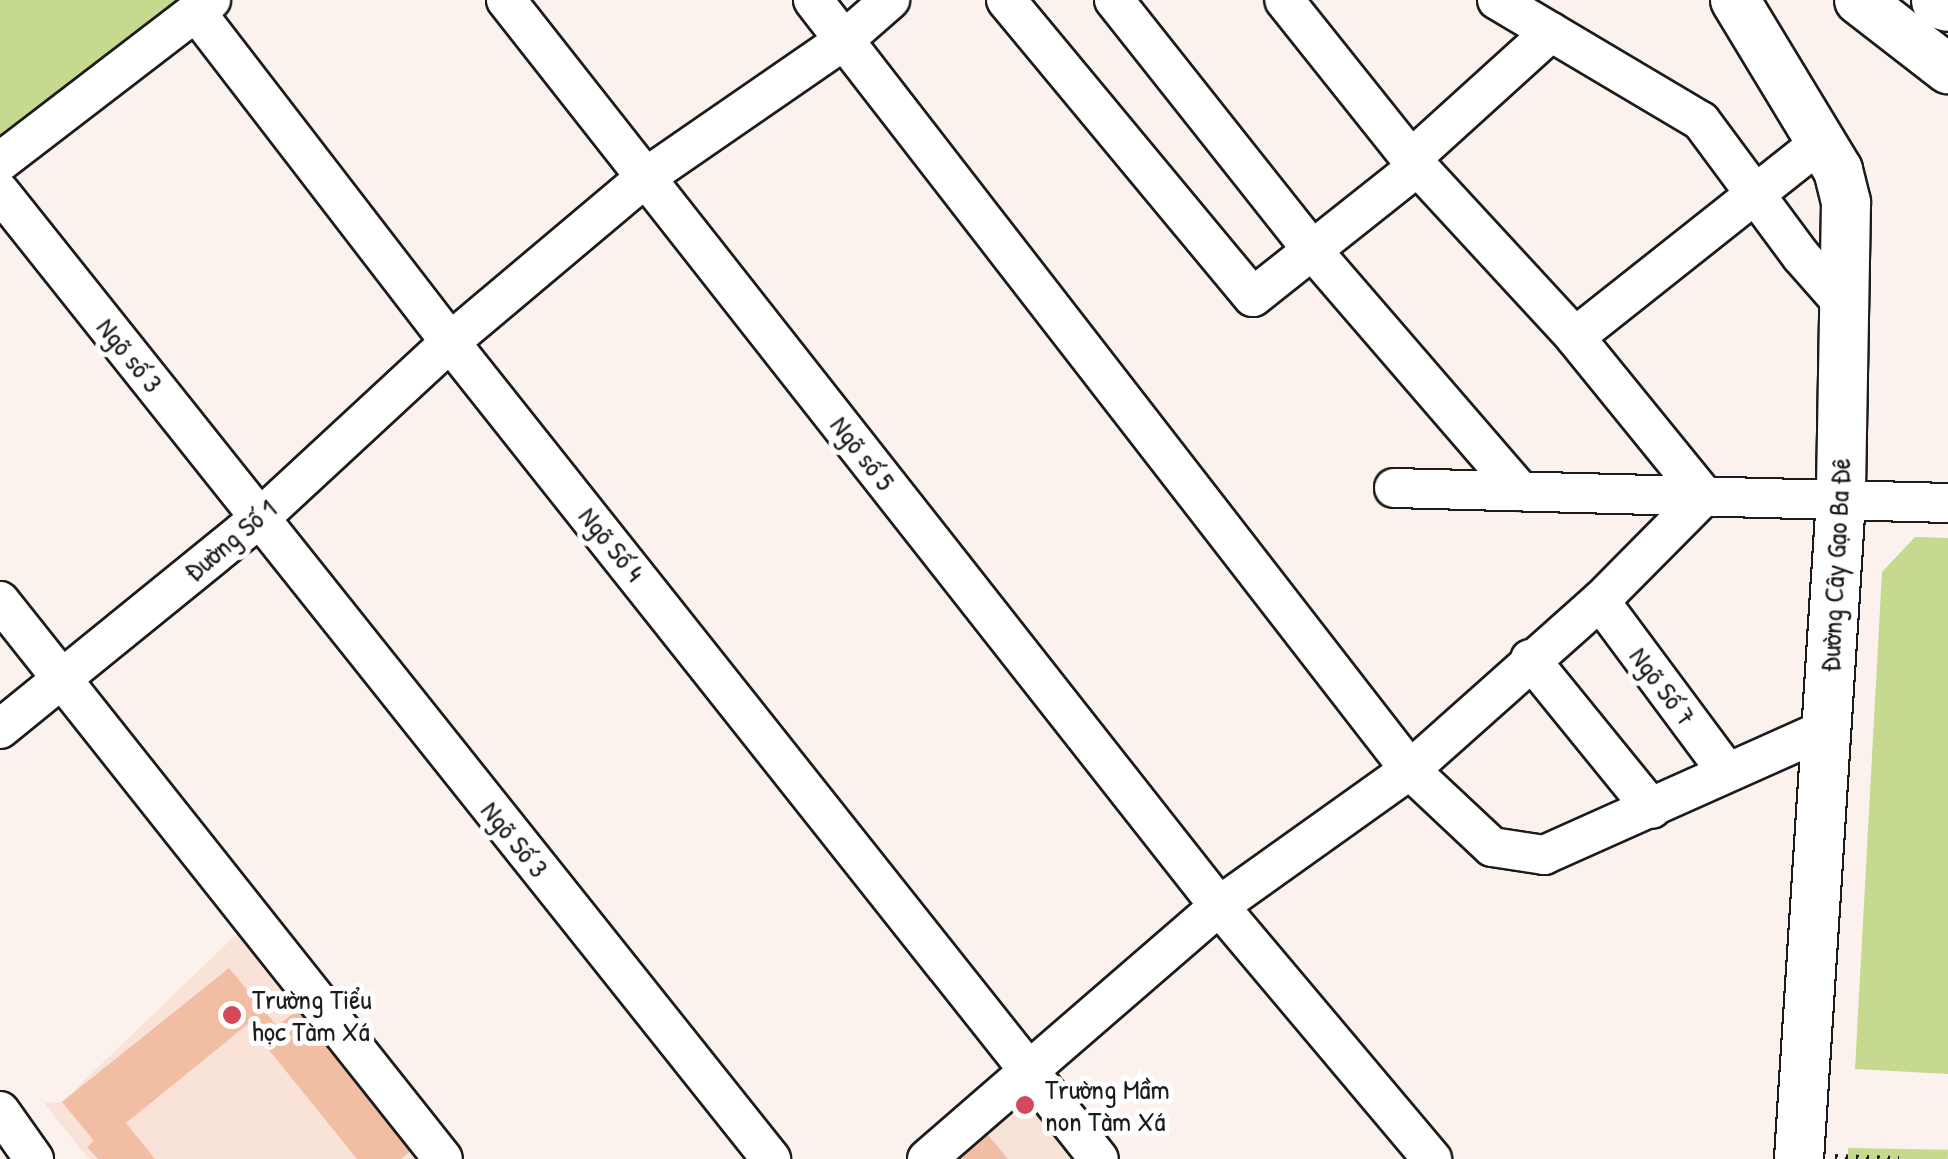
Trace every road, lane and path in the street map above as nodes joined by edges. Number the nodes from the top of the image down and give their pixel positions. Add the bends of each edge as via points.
1 (506, 0) edge
2 (813, 0) edge
3 (890, 0) edge
4 (1006, 0) edge
5 (1114, 0) edge
6 (1284, 0) edge
7 (1497, 0) edge
8 (1736, 0) edge
9 (1859, 0) edge
10 (1939, 0) edge
11 (1948, 3) edge
12 (204, 6) edge
13 (1550, 32) junction
14 (842, 42) junction
15 (1948, 69) edge
16 (1821, 142) junction
17 (0, 162) edge
18 (1415, 163) junction
19 (646, 177) junction
20 (0, 192) edge
21 (1754, 193) junction
22 (1312, 250) junction
23 (1844, 305) junction
24 (1574, 337) junction
25 (450, 342) junction
26 (1394, 488) dead end
27 (1520, 491) junction
28 (1704, 496) junction
29 (1841, 499) junction
30 (1948, 503) edge
31 (260, 518) junction
32 (0, 601) edge
33 (1600, 601) junction
34 (1530, 659) junction
35 (59, 678) junction
36 (0, 729) edge
37 (1826, 729) junction
38 (1410, 770) junction
39 (1727, 772) junction
40 (1652, 808) junction
41 (1219, 906) junction
42 (1032, 1071) junction
43 (0, 1110) edge
44 (1799, 1158) edge
45 (34, 1159) edge
46 (443, 1159) edge
47 (771, 1159) edge
48 (927, 1159) edge
49 (1099, 1159) edge
50 (1432, 1159) edge
51 (1899, 1159) edge

1 - 19 street, Ngõ số 5
2 - 14 street
3 - 14 street, Đường Số 1
4 - 22 street via 1253,297
5 - 22 street
6 - 18 street
7 - 13 street
8 - 16 street, Đường Cây Gạo Ba Đê
9 - 15 street
10 - 11 main road
12 - 17 street
12 - 25 street, Ngõ Số 4
13 - 18 street
13 - 21 street via 1700,122
14 - 19 street, Đường Số 1
14 - 38 street
16 - 21 street
16 - 23 street, Đường Cây Gạo Ba Đê via 1846,202
18 - 22 street
18 - 24 street
19 - 25 street, Đường Số 1
19 - 41 street, Ngõ số 5
20 - 31 street, Ngõ số 3
21 - 23 street
21 - 24 street
22 - 27 street
23 - 29 street, Đường Cây Gạo Ba Đê
24 - 28 street
25 - 31 street, Đường Số 1
25 - 42 street, Ngõ Số 4
26 - 27 street
27 - 28 street
28 - 29 street
28 - 33 street
29 - 30 street
29 - 37 street, Đường Cây Gạo Ba Đê
31 - 35 street, Đường Số 1
31 - 47 street, Ngõ Số 3
32 - 35 street
33 - 34 street
33 - 39 street, Ngõ Số 7
34 - 38 street
34 - 40 street
35 - 36 street, Đường Số 1
35 - 46 street
37 - 39 street
37 - 44 street, Đường Cây Gạo Ba Đê
38 - 40 street via 1492,847 1544,855
38 - 41 street
39 - 40 street
41 - 42 street
41 - 50 street, Ngõ số 5
42 - 48 street
42 - 49 street, Ngõ Số 4
43 - 45 street
44 - 51 path

